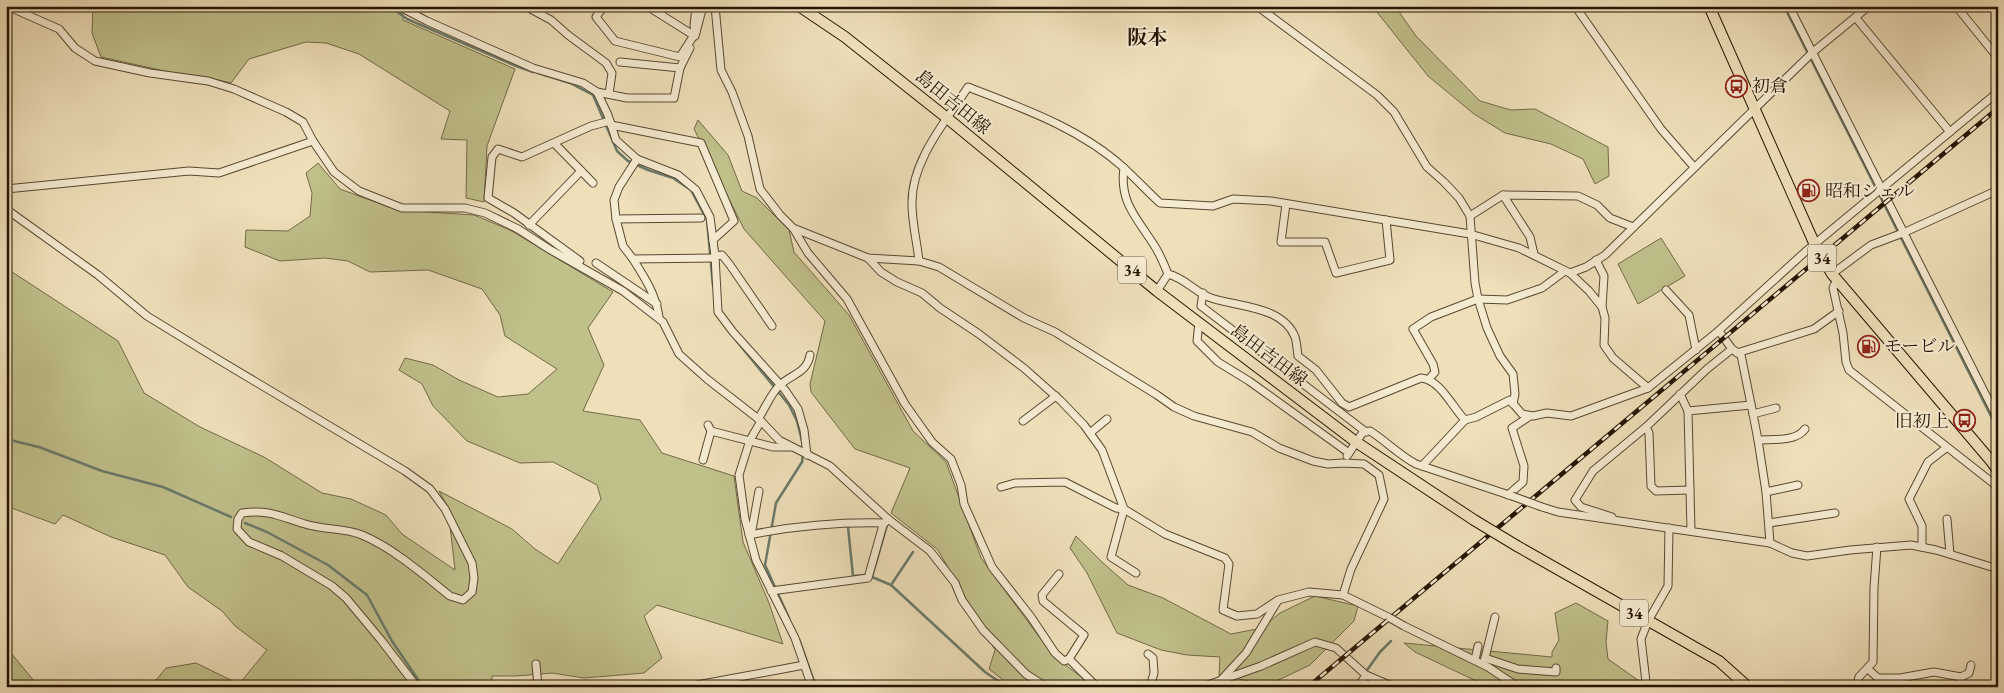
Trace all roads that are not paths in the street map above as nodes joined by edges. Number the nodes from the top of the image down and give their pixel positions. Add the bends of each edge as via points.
1 (7, 6) edge
2 (398, 6) edge
3 (414, 6) edge
4 (525, 6) edge
5 (604, 6) edge
6 (647, 6) edge
7 (696, 6) edge
8 (704, 6) edge
9 (715, 6) edge
10 (799, 6) edge
11 (1257, 6) edge
12 (1575, 6) edge
13 (1708, 6) edge
14 (1790, 6) edge
15 (1869, 6) edge
16 (1956, 6) edge
17 (417, 16) junction
18 (1856, 18) junction
19 (696, 33) junction
20 (1813, 52) junction
21 (1998, 58) edge
22 (620, 62) dead end
23 (680, 68) junction
24 (596, 92) junction
25 (1998, 92) edge
26 (609, 94) junction
27 (1754, 108) junction
28 (947, 118) junction
29 (610, 122) junction
30 (1950, 132) junction
31 (313, 141) junction
32 (555, 144) junction
33 (637, 160) junction
34 (1694, 167) junction
35 (1124, 168) junction
36 (581, 171) junction
37 (593, 183) dead end
38 (6, 189) edge
39 (1882, 189) junction
40 (1998, 190) edge
41 (1503, 195) junction
42 (1286, 204) junction
43 (6, 209) edge
44 (1470, 216) junction
45 (701, 218) dead end
46 (616, 219) junction
47 (1386, 220) junction
48 (529, 224) junction
49 (1633, 227) junction
50 (793, 228) junction
51 (1903, 233) junction
52 (1470, 234) junction
53 (713, 240) junction
54 (1815, 244) junction
55 (1534, 254) junction
56 (714, 257) junction
57 (868, 258) junction
58 (633, 259) junction
59 (1596, 260) junction
60 (920, 261) junction
61 (596, 263) dead end
62 (581, 266) junction
63 (1567, 272) junction
64 (1168, 274) junction
65 (1834, 277) junction
66 (1666, 290) dead end
67 (1157, 291) junction
68 (1202, 293) junction
69 (1478, 299) junction
70 (657, 304) junction
71 (1602, 307) junction
72 (1838, 310) junction
73 (659, 318) junction
74 (1199, 322) junction
75 (772, 326) dead end
76 (1719, 331) junction
77 (1696, 350) junction
78 (1735, 351) junction
79 (810, 355) dead end
80 (1428, 379) junction
81 (779, 385) junction
82 (1648, 388) junction
83 (1680, 394) junction
84 (1056, 396) junction
85 (1513, 404) junction
86 (1751, 405) junction
87 (1776, 408) dead end
88 (1688, 411) junction
89 (1753, 414) junction
90 (1530, 416) junction
91 (1107, 419) dead end
92 (1998, 419) edge
93 (760, 420) junction
94 (1465, 420) junction
95 (1023, 421) dead end
96 (1646, 426) junction
97 (1805, 429) dead end
98 (1366, 432) junction
99 (1090, 433) junction
100 (750, 440) junction
101 (1758, 440) junction
102 (1356, 442) junction
103 (795, 448) junction
104 (1946, 448) junction
105 (1349, 454) junction
106 (806, 455) junction
107 (703, 460) dead end
108 (1343, 462) junction
109 (1422, 466) junction
110 (1998, 471) edge
111 (1798, 485) dead end
112 (1001, 487) dead end
113 (1998, 487) edge
114 (1690, 490) junction
115 (759, 491) dead end
116 (1766, 492) junction
117 (1510, 496) junction
118 (1124, 509) junction
119 (1835, 514) dead end
120 (1947, 520) dead end
121 (886, 521) junction
122 (1768, 522) junction
123 (1634, 524) junction
124 (1668, 528) junction
125 (1691, 531) junction
126 (750, 535) junction
127 (1770, 543) junction
128 (1876, 547) junction
129 (1922, 547) junction
130 (1950, 554) junction
131 (1998, 569) edge
132 (1059, 574) dead end
133 (1136, 574) dead end
134 (772, 591) junction
135 (1343, 595) junction
136 (1278, 600) junction
137 (1495, 617) dead end
138 (1648, 621) junction
139 (1478, 646) dead end
140 (1148, 654) dead end
141 (1069, 660) junction
142 (1474, 660) junction
143 (1484, 662) junction
144 (536, 664) dead end
145 (804, 664) junction
146 (1971, 664) dead end
147 (1556, 668) dead end
148 (1868, 669) junction
149 (1364, 675) junction
150 (1961, 677) junction
151 (1222, 680) junction
152 (709, 685) edge
153 (1150, 686) edge
154 (417, 687) edge
155 (538, 687) edge
156 (686, 687) edge
157 (812, 687) edge
158 (1046, 687) edge
159 (1097, 687) edge
160 (1139, 687) edge
161 (1202, 687) edge
162 (1358, 687) edge
163 (1394, 687) edge
164 (1518, 687) edge
165 (1644, 687) edge
166 (1748, 687) edge
167 (1856, 687) edge
168 (1962, 687) edge

1 - 31 street via 59,29 75,48 95,61 208,81 234,89 303,122
2 - 17 street
3 - 17 street
4 - 26 street via 552,20 606,63 612,73
5 - 19 street via 596,17 615,41 680,57
6 - 19 street via 690,33
7 - 19 street
8 - 19 street
9 - 50 street via 721,70 748,136 760,189
10 - 28 main road, 島田吉田線 / 34
11 - 44 street via 1378,95 1394,112 1427,167 1459,198
12 - 34 street via 1661,129
13 - 27 main road, 34
14 - 20 street
15 - 18 street
16 - 21 street
17 - 24 street via 533,68 582,82
18 - 20 street
18 - 30 street
19 - 23 street
20 - 27 street
20 - 39 street
22 - 23 street
23 - 26 street via 674,98 627,98
24 - 26 street
24 - 29 street
25 - 30 street
27 - 34 street
27 - 54 main road, 34
28 - 35 street via 968,87 1033,112 1078,135
28 - 60 street via 923,158 916,179 912,203
28 - 67 main road, 島田吉田線 / 34
29 - 32 street
29 - 33 street via 616,140
29 - 53 street via 701,142 734,221
30 - 39 street
31 - 38 street via 219,173 189,171
31 - 62 street via 334,172 359,191 402,208 465,208 485,212
32 - 36 street
32 - 48 street via 522,157 498,149 492,158 488,198
33 - 46 street via 614,200
33 - 53 street via 678,175 696,190 710,217
34 - 49 street
35 - 42 street via 1160,203 1213,206 1233,199
35 - 64 street via 1122,182 1131,211 1155,246
36 - 37 street
36 - 48 street
39 - 51 street
39 - 54 street
40 - 51 street
41 - 44 street
41 - 49 street via 1578,196 1597,205 1610,218
41 - 55 street via 1530,237
42 - 47 street
42 - 47 street via 1281,242 1325,242 1336,273 1390,260
43 - 154 street via 98,275 147,316 430,489 445,509 472,563 472,592 463,600 450,596 383,546 361,534 307,525 258,510 242,513 237,529 249,542 282,556 346,598
44 - 52 street
45 - 46 street
46 - 58 street via 623,246
47 - 52 street
48 - 62 street
49 - 59 street
50 - 57 street
50 - 141 street via 808,253 847,299 905,404 932,442 951,459 964,504 992,567 1055,653 1064,661
51 - 65 street via 1871,245
51 - 92 street
52 - 55 street
52 - 69 street
53 - 56 street
54 - 65 main road, 34
54 - 76 street
55 - 63 street
56 - 58 street
56 - 75 street via 722,255
56 - 81 street via 718,312
57 - 60 street
57 - 84 street via 881,272 922,293 979,334
58 - 70 street
59 - 63 street via 1586,267
59 - 71 street via 1604,276
60 - 108 street via 939,267 1024,318 1055,332 1174,407 1252,432 1279,448 1313,461
61 - 70 street
62 - 73 street
63 - 69 street via 1542,288 1507,300
63 - 71 street
64 - 67 street
64 - 68 street via 1179,277
65 - 72 street via 1832,288
65 - 110 main road, 34
66 - 77 street via 1689,316
67 - 74 main road, 島田吉田線 / 34
68 - 80 street via 1209,298 1264,310 1282,320 1295,336 1298,356 1316,370 1342,403 1349,407 1421,378
68 - 98 street via 1200,306
69 - 80 street via 1431,317 1412,329 1433,364 1435,372
69 - 85 street via 1490,335 1513,374
70 - 73 street
71 - 82 street via 1604,345 1613,358
72 - 78 street via 1814,329
72 - 104 street via 1849,370
73 - 93 street via 679,354
74 - 102 main road, 島田吉田線 / 34
74 - 105 street via 1197,341 1218,362
76 - 77 street
76 - 78 street
77 - 82 street
78 - 83 street via 1707,369
78 - 86 street via 1741,356
79 - 81 street via 809,362 800,373
80 - 94 street
81 - 93 street
81 - 106 street via 798,409
82 - 90 street via 1571,416
83 - 88 street
83 - 96 street
84 - 95 street
84 - 99 street
85 - 90 street via 1522,414
85 - 94 street via 1510,400
86 - 88 street
86 - 89 street
87 - 89 street
88 - 114 street
89 - 101 street
90 - 117 street via 1512,428 1524,466 1523,482
91 - 99 street
93 - 100 street
93 - 103 street via 779,440
94 - 109 street
96 - 114 street via 1651,486 1656,491
96 - 123 street via 1593,471 1575,500 1581,508
97 - 101 street via 1789,438
98 - 102 street
98 - 109 street via 1370,431 1401,456
99 - 118 street via 1102,450
100 - 103 street via 773,447
100 - 107 street via 710,428
100 - 126 street via 739,475
101 - 116 street
102 - 105 street
102 - 138 main road, 島田吉田線 / 34, bridge via 1474,520
103 - 106 street
104 - 113 street
104 - 129 street via 1928,462 1909,499 1922,526
105 - 108 street
106 - 121 street via 830,466
108 - 135 street via 1364,464 1379,475 1384,499 1350,569
109 - 117 street
111 - 116 street
112 - 118 street via 1015,483 1064,482
114 - 125 street
115 - 126 street
116 - 122 street
117 - 123 street, bridge via 1558,512
118 - 133 street via 1112,558
118 - 136 street via 1164,534 1225,558 1229,564 1223,610 1237,616 1257,614
119 - 122 street
120 - 130 street
121 - 126 street via 851,522
121 - 134 street via 869,574
121 - 158 street via 930,552 955,583 962,600 983,630 1026,674
122 - 127 street
123 - 124 street
124 - 125 street
124 - 138 street via 1668,586
125 - 127 street
126 - 134 street via 756,560
127 - 128 street via 1807,556
128 - 129 street
128 - 148 street via 1873,662
129 - 130 street
130 - 131 street
132 - 141 street via 1042,595 1043,601 1084,635
134 - 145 street
135 - 136 street via 1309,592
135 - 142 street, bridge
136 - 151 street via 1246,653
137 - 143 street
138 - 165 street via 1641,639
138 - 166 main road, 島田吉田線 / 34 via 1719,661
139 - 142 street
140 - 153 street via 1153,658 1154,673
141 - 159 street
142 - 143 street
143 - 147 street via 1518,669 1556,672
143 - 164 street
144 - 155 street
145 - 152 street
145 - 157 street
146 - 150 street via 1969,673
148 - 150 street via 1878,678 1934,672
148 - 167 street via 1859,677
149 - 151 street via 1336,648 1315,642
149 - 162 street
149 - 163 street
150 - 168 street
151 - 161 street
152 - 156 street
153 - 160 street

